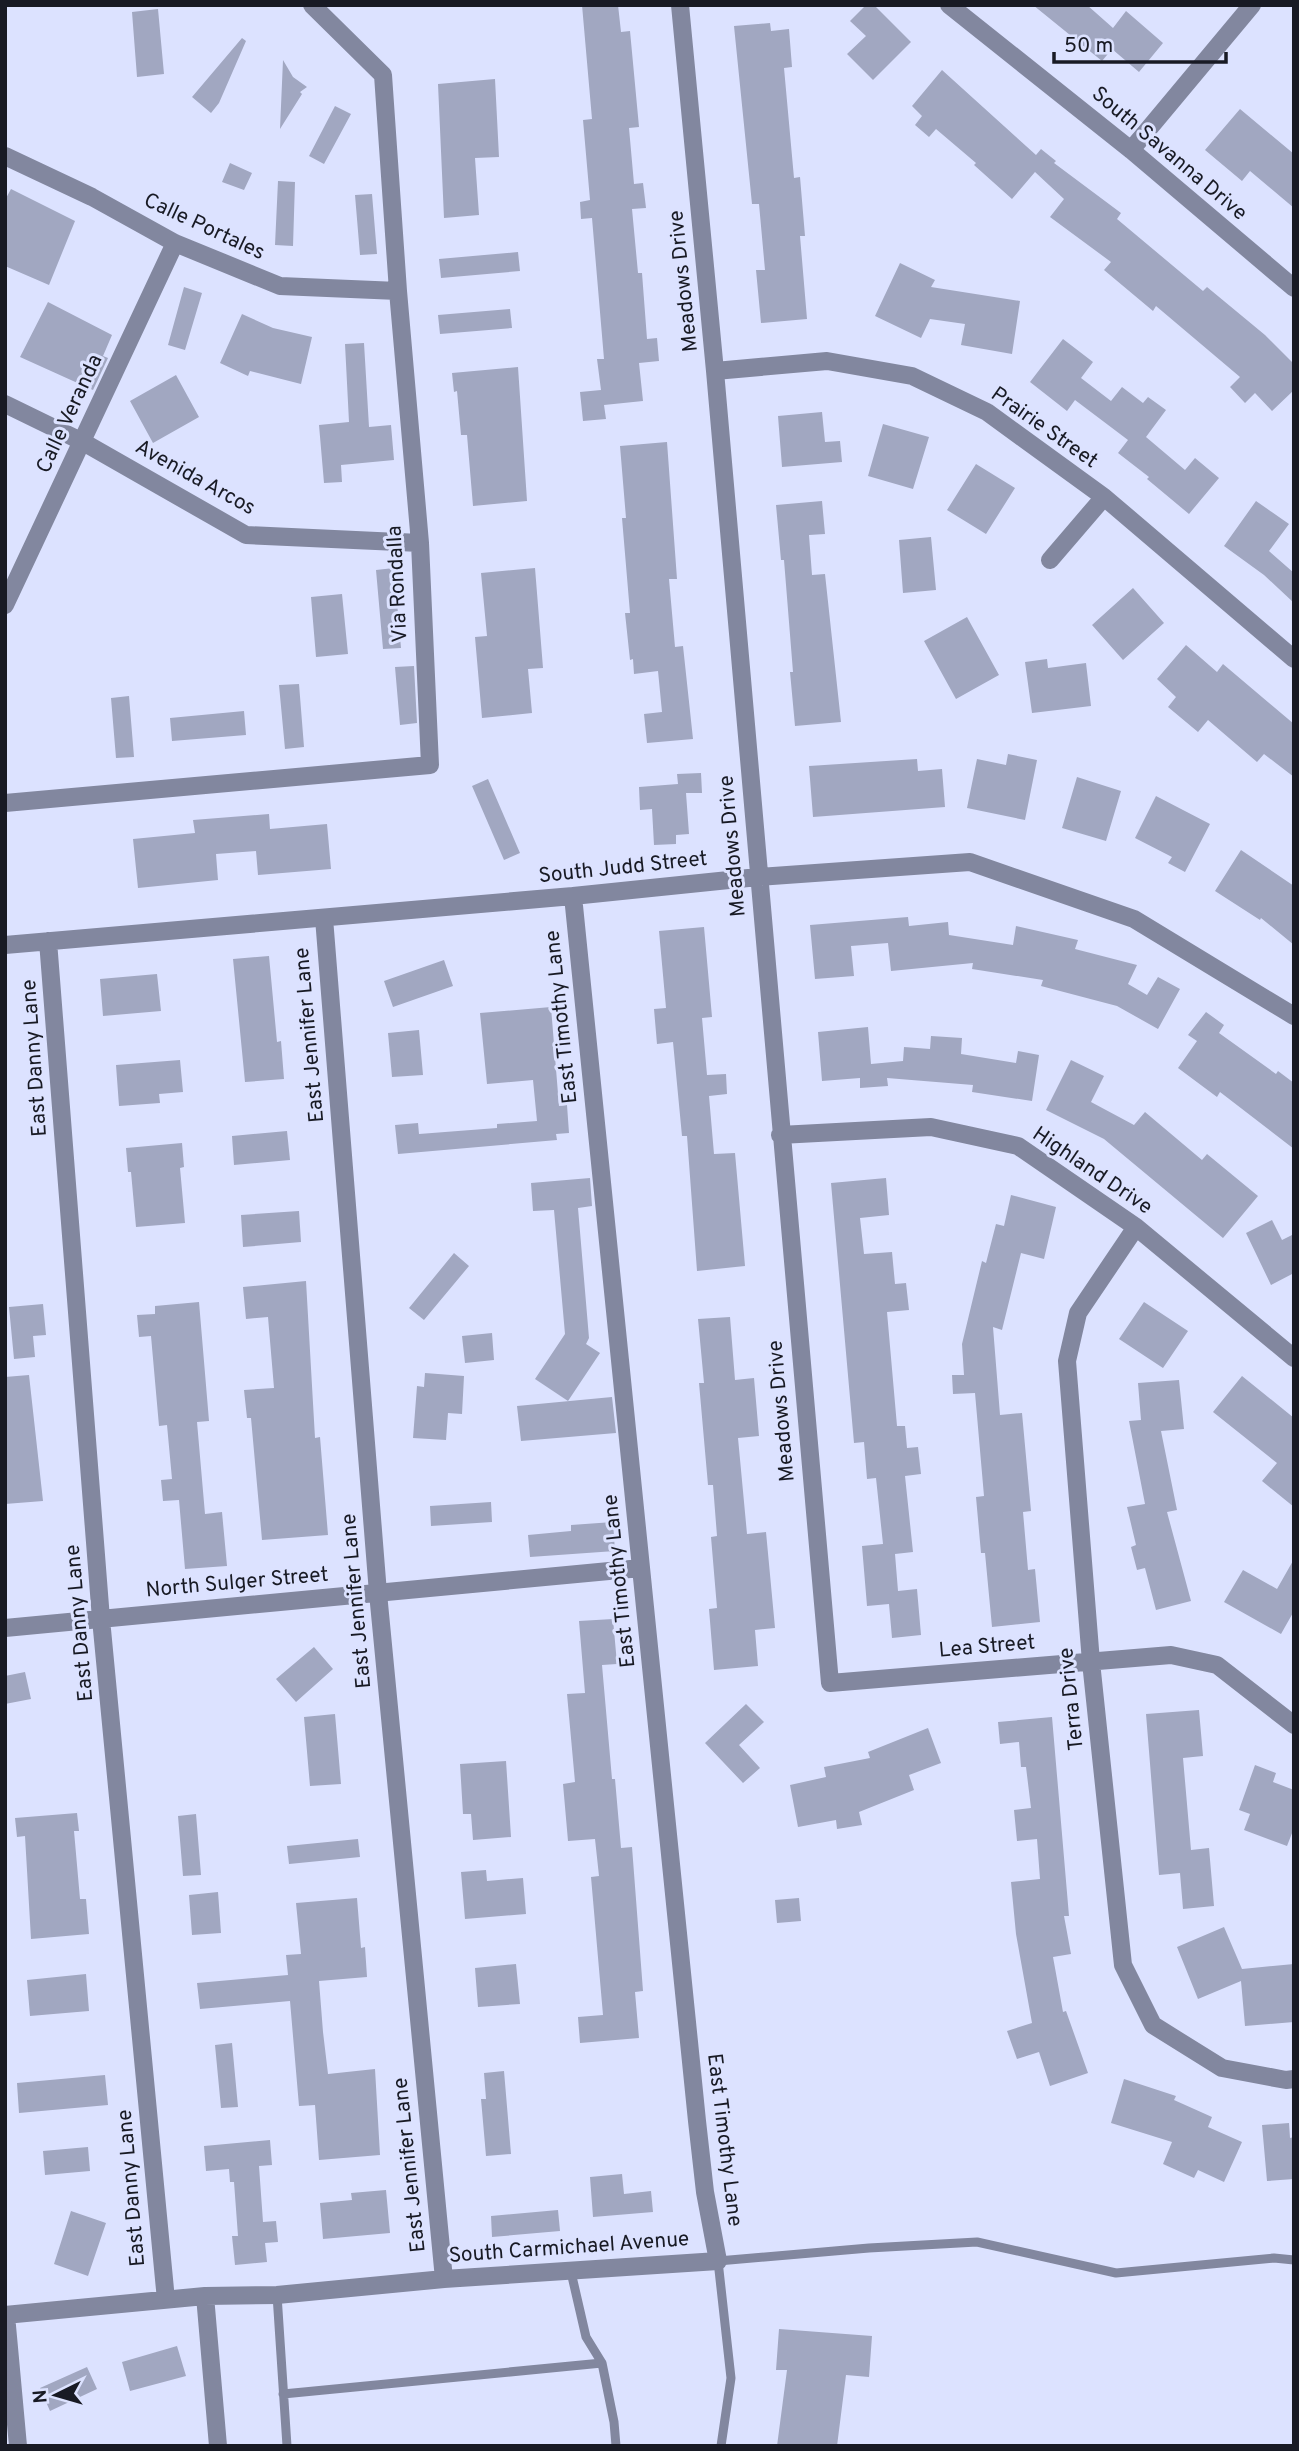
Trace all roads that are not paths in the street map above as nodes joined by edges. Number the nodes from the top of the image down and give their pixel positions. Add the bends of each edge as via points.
1 (312, 5) edge
2 (680, 5) edge
3 (949, 5) edge
4 (1252, 5) edge
5 (1131, 150) junction
6 (5, 156) edge
7 (175, 243) junction
8 (1294, 288) edge
9 (398, 291) junction
10 (715, 371) junction
11 (5, 404) edge
12 (83, 442) junction
13 (1104, 498) junction
14 (420, 543) junction
15 (1050, 560) dead end
16 (5, 605) edge
17 (1294, 659) edge
18 (5, 803) edge
19 (758, 877) junction
20 (573, 896) junction
21 (324, 918) junction
22 (48, 942) junction
23 (5, 945) edge
24 (1294, 1016) edge
25 (780, 1136) junction
26 (1136, 1227) junction
27 (1294, 1358) edge
28 (641, 1568) junction
29 (378, 1593) junction
30 (101, 1619) junction
31 (5, 1628) edge
32 (1091, 1662) junction
33 (830, 1683) joint
34 (1294, 1725) edge
35 (1294, 2079) edge
36 (1294, 2260) edge
37 (718, 2261) junction
38 (571, 2272) junction
39 (444, 2279) junction
40 (277, 2295) junction
41 (205, 2296) junction
42 (166, 2300) junction
43 (6, 2315) edge
44 (602, 2363) junction
45 (284, 2394) junction
46 (18, 2446) edge
47 (218, 2446) edge
48 (286, 2446) edge
49 (616, 2446) edge
50 (721, 2446) edge

1 - 9 street, Via Rondalla via 383,75
2 - 10 street, Meadows Drive
3 - 5 street, South Savanna Drive
4 - 5 street
5 - 8 street, South Savanna Drive
6 - 7 street, Calle Portales
7 - 9 street, Calle Portales via 280,286
7 - 12 street, Calle Veranda
9 - 14 street, Via Rondalla
10 - 13 street, Prairie Street via 827,361 912,376 987,412
10 - 19 street, Meadows Drive
11 - 12 street, Avenida Arcos
12 - 14 street, Avenida Arcos via 246,535
12 - 16 street, Calle Veranda
13 - 15 street
13 - 17 street, Prairie Street
14 - 18 street, Via Rondalla via 430,765
19 - 20 street, South Judd Street
19 - 24 street, South Judd Street via 970,862 1134,919
19 - 25 street, Meadows Drive
20 - 21 street, South Judd Street
20 - 28 street, East Timothy Lane
21 - 22 street, South Judd Street
21 - 29 street, East Jennifer Lane
22 - 23 street, South Judd Street
22 - 30 street, East Danny Lane
25 - 26 street, Highland Drive via 931,1127 1018,1146
25 - 33 street, Meadows Drive
26 - 27 street, Highland Drive
26 - 32 street, Terra Drive via 1078,1313 1067,1361
28 - 29 street, North Sulger Street
28 - 37 street, East Timothy Lane via 705,2192
29 - 30 street, North Sulger Street
29 - 39 street, East Jennifer Lane
30 - 31 street, North Sulger Street
30 - 42 street, East Danny Lane
32 - 33 street, Lea Street
32 - 34 street, Lea Street via 1171,1655 1217,1665
32 - 35 street, Terra Drive via 1123,1965 1153,2025 1222,2068
36 - 37 lane via 1116,2273 977,2242
37 - 38 street, South Carmichael Avenue
37 - 50 lane via 731,2378
38 - 39 street, South Carmichael Avenue
38 - 44 lane via 586,2337
39 - 40 street, South Carmichael Avenue
40 - 41 street, South Carmichael Avenue
40 - 45 lane
41 - 42 street, South Carmichael Avenue
41 - 47 street
42 - 43 street, South Carmichael Avenue
43 - 46 street
44 - 45 lane
44 - 49 lane
45 - 48 lane

